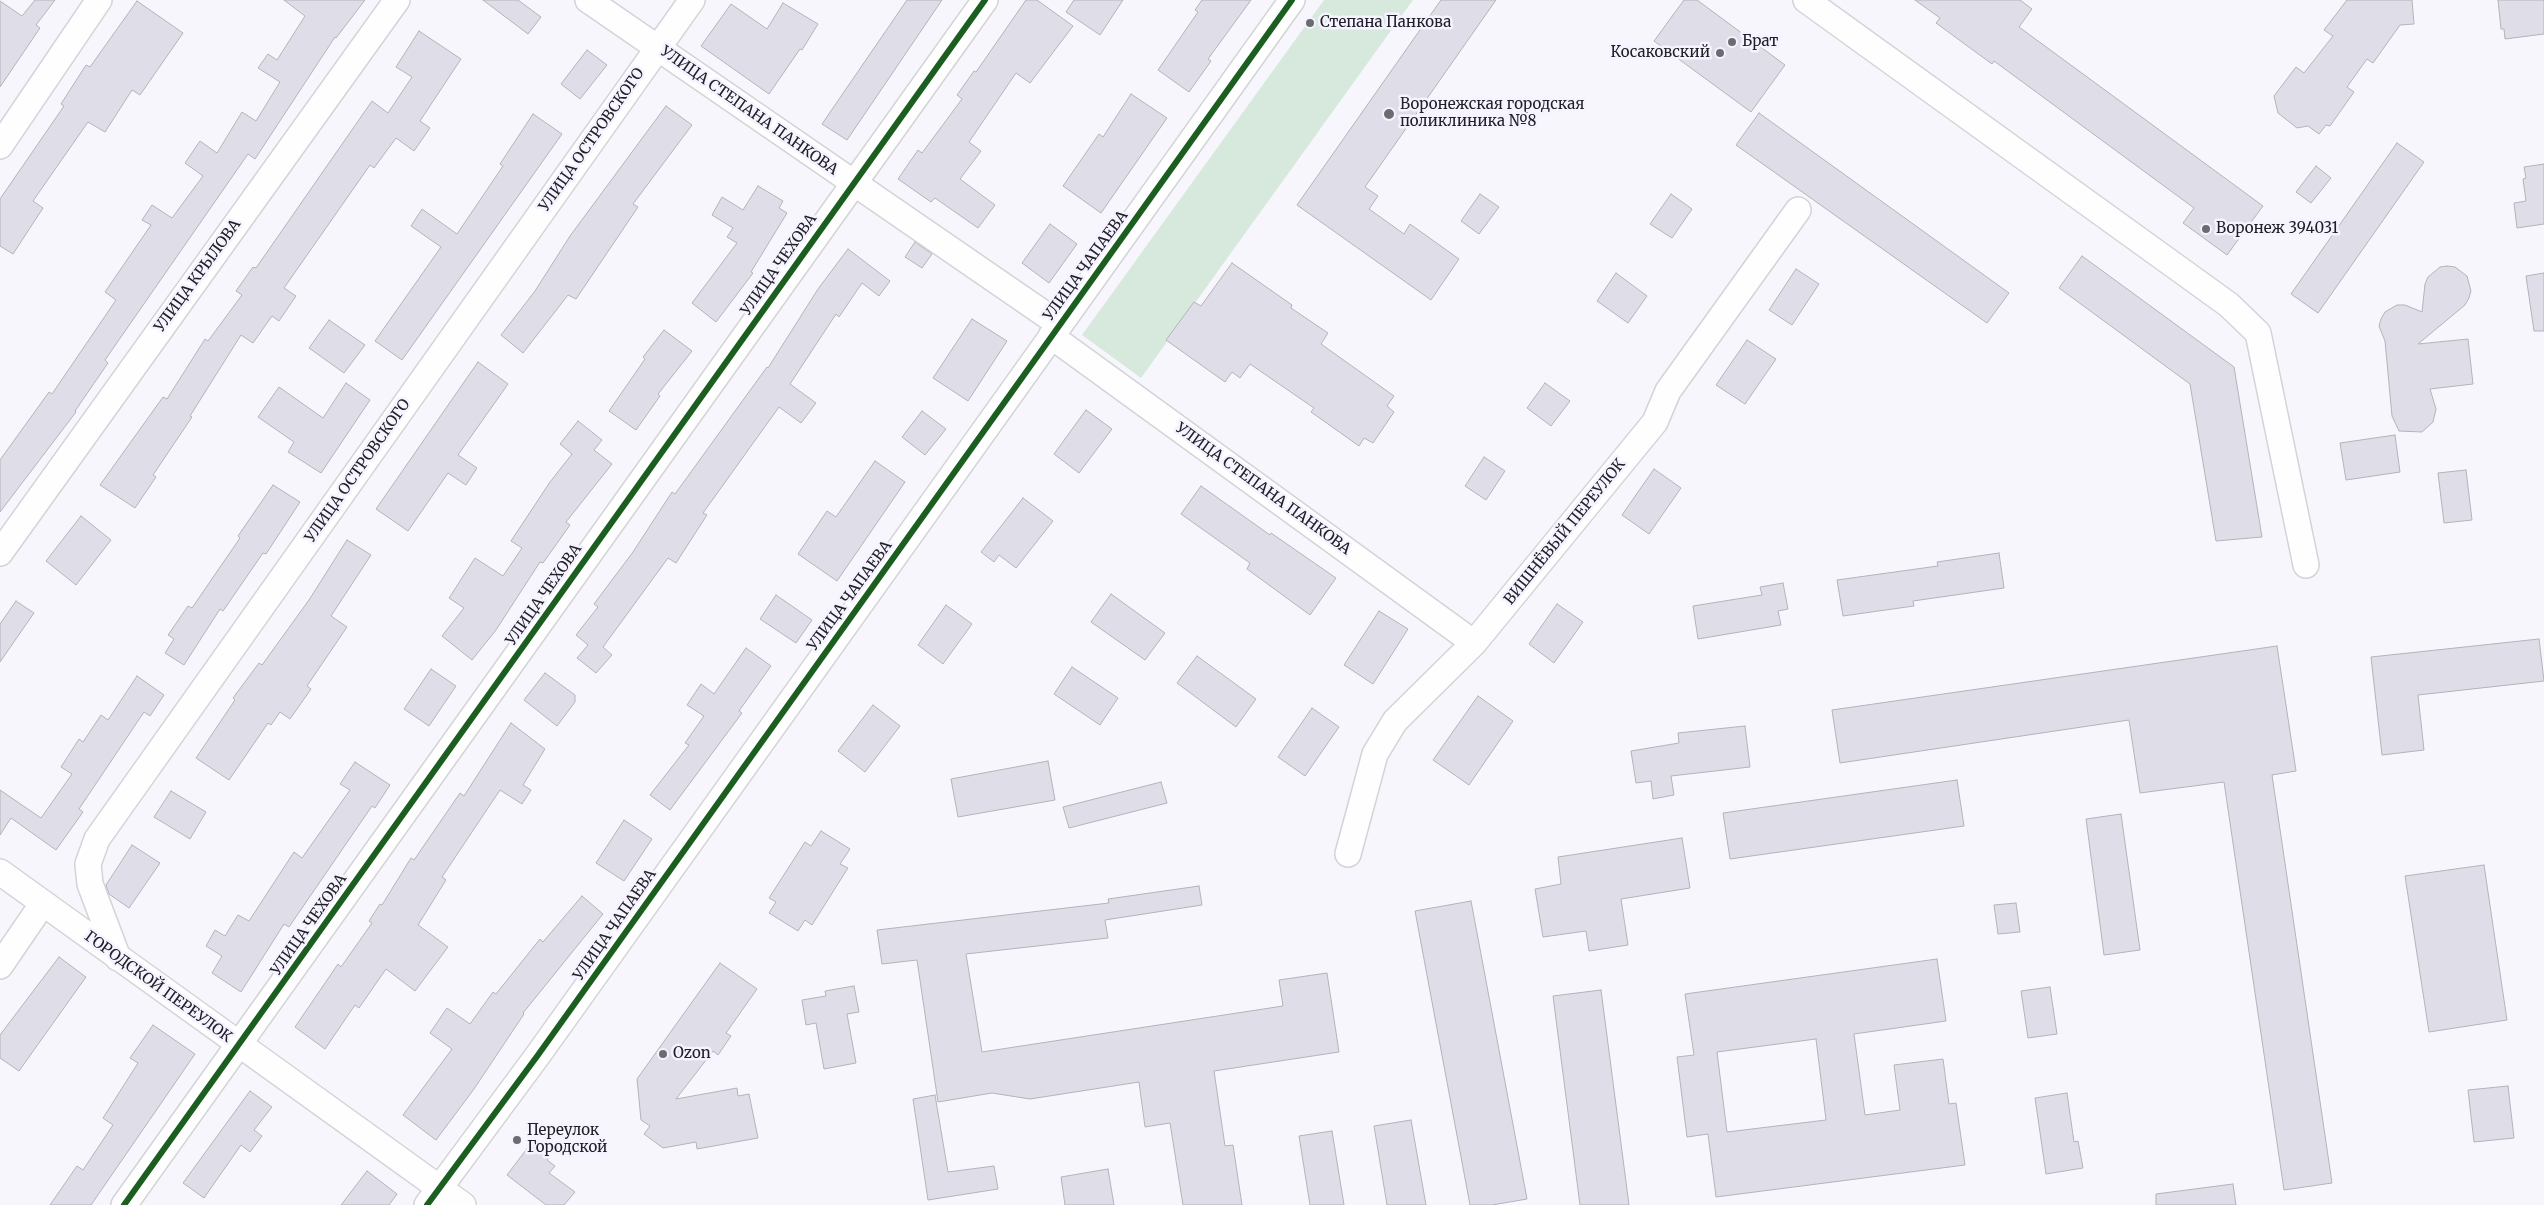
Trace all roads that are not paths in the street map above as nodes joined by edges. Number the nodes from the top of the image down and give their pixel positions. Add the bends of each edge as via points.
1 (99, 0) edge
2 (397, 0) edge
3 (588, 0) edge
4 (692, 0) edge
5 (985, 0) edge
6 (1292, 0) edge
7 (1806, 0) edge
8 (658, 48) junction
9 (0, 146) edge
10 (853, 183) junction
11 (1798, 210) dead end
12 (1055, 330) junction
13 (0, 553) edge
14 (2306, 565) dead end
15 (1474, 643) junction
16 (1348, 854) dead end
17 (0, 872) edge
18 (43, 903) junction
19 (118, 958) junction
20 (0, 966) edge
21 (239, 1045) junction
22 (434, 1196) edge
23 (124, 1205) edge
24 (463, 1205) edge

1 - 9 street
2 - 13 street, УЛИЦА КРЫЛОВА
3 - 8 street, УЛИЦА СТЕПАНА ПАНКОВА
4 - 8 street, УЛИЦА ОСТРОВСКОГО
5 - 10 street, УЛИЦА ЧЕХОВА
6 - 12 street, УЛИЦА ЧАПАЕВА
7 - 14 street via 2229,305 2258,333
8 - 10 street, УЛИЦА СТЕПАНА ПАНКОВА
8 - 19 street, УЛИЦА ОСТРОВСКОГО via 98,839 88,864 90,884
10 - 12 street, УЛИЦА СТЕПАНА ПАНКОВА
10 - 21 street, УЛИЦА ЧЕХОВА
11 - 15 street, ВИШНЁВЫЙ ПЕРЕУЛОК via 1668,391 1655,422
12 - 15 street, УЛИЦА СТЕПАНА ПАНКОВА
12 - 22 street, УЛИЦА ЧАПАЕВА
15 - 16 street, ВИШНЁВЫЙ ПЕРЕУЛОК via 1395,721 1375,754
17 - 18 street, ГОРОДСКОЙ ПЕРЕУЛОК
18 - 19 street, ГОРОДСКОЙ ПЕРЕУЛОК
18 - 20 street
19 - 21 street, ГОРОДСКОЙ ПЕРЕУЛОК
21 - 22 street, ГОРОДСКОЙ ПЕРЕУЛОК
21 - 23 street, УЛИЦА ЧЕХОВА
22 - 24 street, ГОРОДСКОЙ ПЕРЕУЛОК

